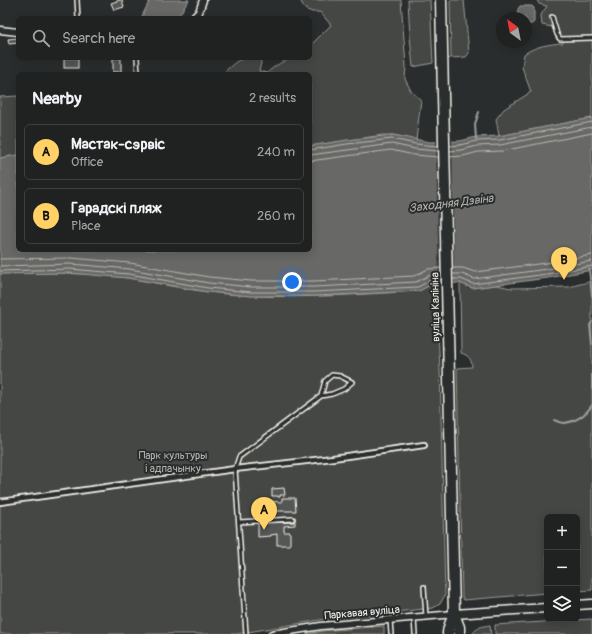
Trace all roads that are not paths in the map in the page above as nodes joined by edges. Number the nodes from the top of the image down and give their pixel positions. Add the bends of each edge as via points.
1 (76, 0) edge
2 (203, 0) edge
3 (441, 0) edge
4 (78, 16) edge
5 (195, 16) edge
6 (552, 17) dead end
7 (0, 30) edge
8 (16, 32) edge
9 (592, 38) edge
10 (137, 60) edge
11 (138, 72) edge
12 (321, 396) junction
13 (424, 445) dead end
14 (235, 469) junction
15 (0, 502) edge
16 (294, 519) dead end
17 (239, 522) junction
18 (424, 587) dead end
19 (592, 604) edge
20 (580, 606) edge
21 (544, 608) edge
22 (454, 614) junction
23 (426, 617) junction
24 (414, 618) junction
25 (390, 620) junction
26 (246, 634) edge
27 (272, 634) edge
28 (391, 634) edge
29 (415, 634) edge
30 (448, 634) edge
31 (459, 634) edge

1 - 4 lane
2 - 5 street
3 - 22 main road, вуліца Калініна
6 - 9 lane via 560,39
7 - 8 street
10 - 11 lane
12 - 12 lane via 325,381 332,376 340,376 352,382 344,389
12 - 14 lane via 239,458
13 - 14 street
14 - 15 street
14 - 17 lane
16 - 17 lane
17 - 26 lane
18 - 23 lane
19 - 20 street
21 - 22 street
22 - 23 street, Паркавая вуліца
22 - 30 main road, вуліца Калініна
22 - 31 main road, вуліца Калініна
23 - 24 street, Паркавая вуліца
24 - 25 street, Паркавая вуліца
24 - 29 lane
25 - 27 street, Паркавая вуліца via 321,626
25 - 28 lane

